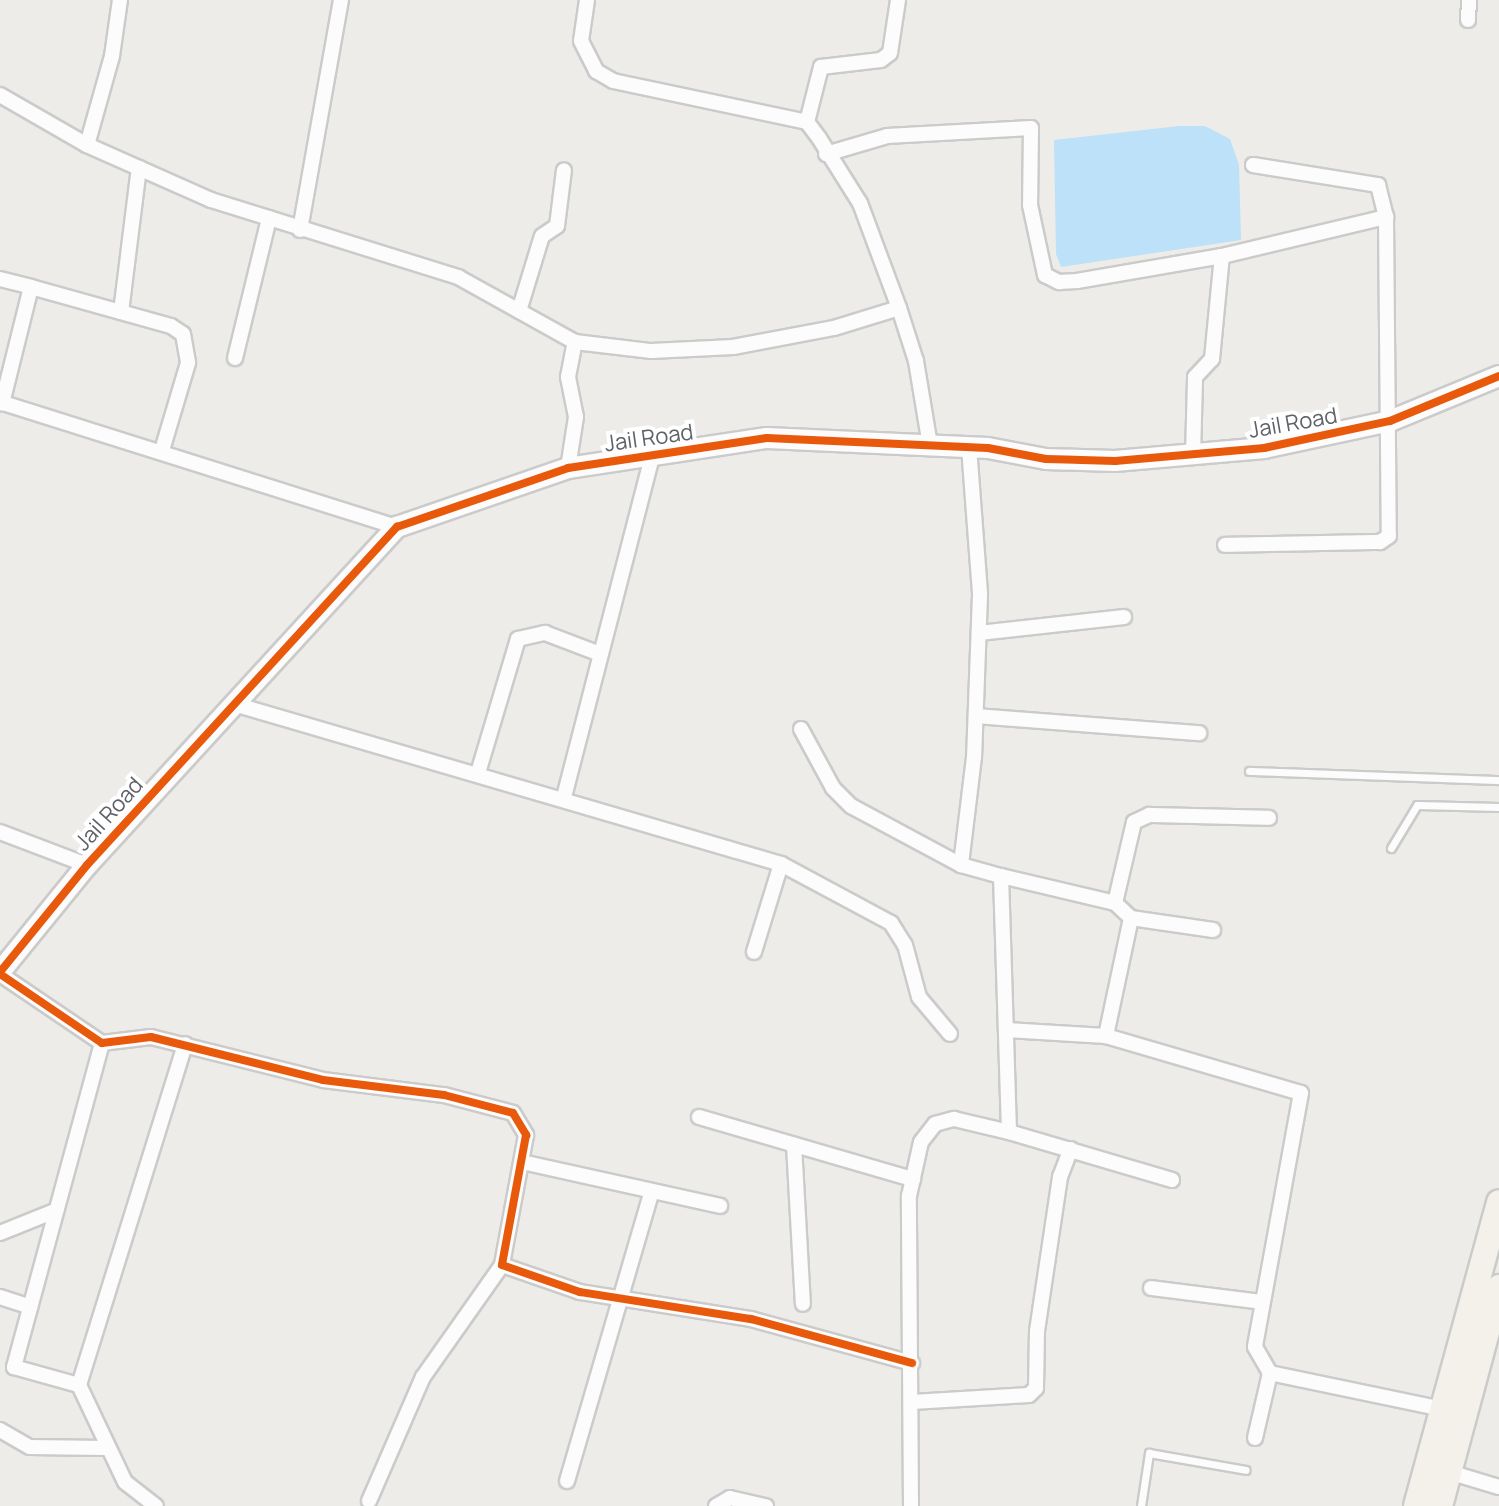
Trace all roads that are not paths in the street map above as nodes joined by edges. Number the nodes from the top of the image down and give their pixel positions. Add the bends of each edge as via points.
1 (120, 0) edge
2 (341, 0) edge
3 (587, 0) edge
4 (898, 0) edge
5 (1469, 0) edge
6 (1468, 20) dead end
7 (0, 95) edge
8 (807, 122) junction
9 (87, 145) junction
10 (826, 154) junction
11 (1253, 165) dead end
12 (139, 168) junction
13 (564, 170) dead end
14 (1386, 217) junction
15 (269, 218) junction
16 (300, 230) junction
17 (1222, 256) junction
18 (0, 279) edge
19 (31, 287) junction
20 (899, 308) junction
21 (519, 311) junction
22 (121, 312) junction
23 (575, 342) junction
24 (235, 358) dead end
25 (1499, 376) edge
26 (1, 402) edge
27 (1390, 421) junction
28 (930, 446) junction
29 (969, 447) junction
30 (162, 450) junction
31 (1193, 456) junction
32 (652, 457) junction
33 (568, 468) junction
34 (397, 527) junction
35 (1225, 545) dead end
36 (1124, 617) dead end
37 (979, 633) junction
38 (600, 654) junction
39 (234, 704) junction
40 (976, 716) junction
41 (801, 729) dead end
42 (1199, 733) dead end
43 (1249, 771) dead end
44 (478, 773) junction
45 (1499, 780) edge
46 (564, 797) junction
47 (1499, 807) edge
48 (1269, 818) dead end
49 (0, 832) edge
50 (1391, 848) dead end
51 (781, 864) junction
52 (87, 865) junction
53 (961, 865) junction
54 (1001, 876) junction
55 (1115, 903) junction
56 (1131, 918) junction
57 (1213, 930) dead end
58 (754, 952) dead end
59 (0, 973) edge
60 (1007, 1030) junction
61 (950, 1034) dead end
62 (1106, 1036) junction
63 (102, 1043) junction
64 (185, 1044) junction
65 (699, 1117) dead end
66 (1009, 1132) junction
67 (794, 1145) junction
68 (1071, 1149) junction
69 (522, 1162) junction
70 (913, 1179) junction
71 (1172, 1180) dead end
72 (652, 1191) junction
73 (1499, 1202) edge
74 (720, 1206) dead end
75 (57, 1210) junction
76 (0, 1233) edge
77 (502, 1265) junction
78 (1499, 1287) edge
79 (1151, 1288) dead end
80 (0, 1297) edge
81 (623, 1301) junction
82 (1262, 1302) junction
83 (803, 1304) dead end
84 (30, 1307) junction
85 (912, 1363) junction
86 (1270, 1373) junction
87 (79, 1385) junction
88 (912, 1402) junction
89 (1442, 1409) junction
90 (0, 1430) edge
91 (1255, 1438) dead end
92 (106, 1448) junction
93 (1246, 1470) dead end
94 (1449, 1472) junction
95 (567, 1481) dead end
96 (1499, 1487) edge
97 (369, 1501) dead end
98 (156, 1506) edge
99 (716, 1506) edge
100 (766, 1506) edge
101 (911, 1506) edge
102 (1141, 1506) edge
103 (1416, 1506) edge
104 (1440, 1506) edge

1 - 9 street via 107,76
2 - 16 street
3 - 8 street via 581,41 596,71 613,81
4 - 8 street via 890,53 881,60 821,67
5 - 6 street
7 - 9 street
8 - 10 street
9 - 12 street
10 - 17 street via 887,136 1031,128 1030,205 1045,275 1059,282 1077,281
10 - 20 street via 860,203
11 - 14 street via 1378,185
12 - 15 street
12 - 22 street
13 - 21 street via 557,226 542,236
14 - 17 street
14 - 27 street
15 - 16 street
15 - 24 street
16 - 21 street via 458,277
17 - 31 street via 1212,359 1195,377
18 - 19 street
19 - 22 street
19 - 26 street
20 - 23 street via 834,328 733,347 651,351
20 - 28 street via 916,361
21 - 23 street
22 - 30 street via 171,326 183,334 188,348
23 - 33 street via 568,377 576,417
25 - 27 street, Jail Road
26 - 30 street
27 - 31 street, Jail Road via 1330,437
27 - 35 street via 1389,536 1380,542
28 - 29 street, Jail Road
28 - 32 street, Jail Road via 767,438
29 - 31 street, Jail Road via 1087,460
29 - 37 street
30 - 34 street
32 - 33 street, Jail Road
32 - 38 street
33 - 34 street, Jail Road
34 - 39 street, Jail Road
36 - 37 street
37 - 40 street
38 - 44 street via 545,633 518,639
38 - 46 street
39 - 44 street
39 - 52 street, Jail Road
40 - 42 street
40 - 53 street
41 - 53 street via 833,788 851,806
43 - 45 lane
44 - 46 street
46 - 51 street
47 - 50 lane via 1417,805
48 - 55 street via 1149,815 1134,822
49 - 52 street
51 - 58 street
51 - 61 street via 891,923 905,945 919,997
52 - 59 street, Jail Road
53 - 54 street
54 - 55 street
54 - 60 street
55 - 56 street
56 - 57 street
56 - 62 street
59 - 63 street
60 - 62 street
60 - 66 street
62 - 82 street via 1301,1093
63 - 64 street via 151,1037
63 - 75 street
64 - 69 street via 323,1080 494,1106 523,1123
64 - 87 street
65 - 67 street
66 - 68 street
66 - 70 street via 943,1119 921,1142
67 - 70 street
67 - 83 street
68 - 71 street
68 - 88 street via 1060,1177 1037,1331 1036,1388 1029,1395
69 - 72 street
69 - 77 street via 501,1244
70 - 85 street
72 - 74 street
72 - 81 street
73 - 89 main road
75 - 76 street
75 - 84 street
77 - 81 street
77 - 97 street via 423,1377
78 - 94 main road
79 - 82 street
80 - 84 street
81 - 85 street via 751,1319
81 - 95 street
82 - 86 street via 1255,1347
84 - 87 street via 14,1367
85 - 88 street
86 - 89 street
86 - 91 street
87 - 92 street
88 - 101 street
89 - 103 main road
90 - 92 street via 30,1447
92 - 98 street via 125,1482
93 - 102 lane via 1149,1453
94 - 96 street
94 - 104 main road
99 - 100 street via 730,1498

